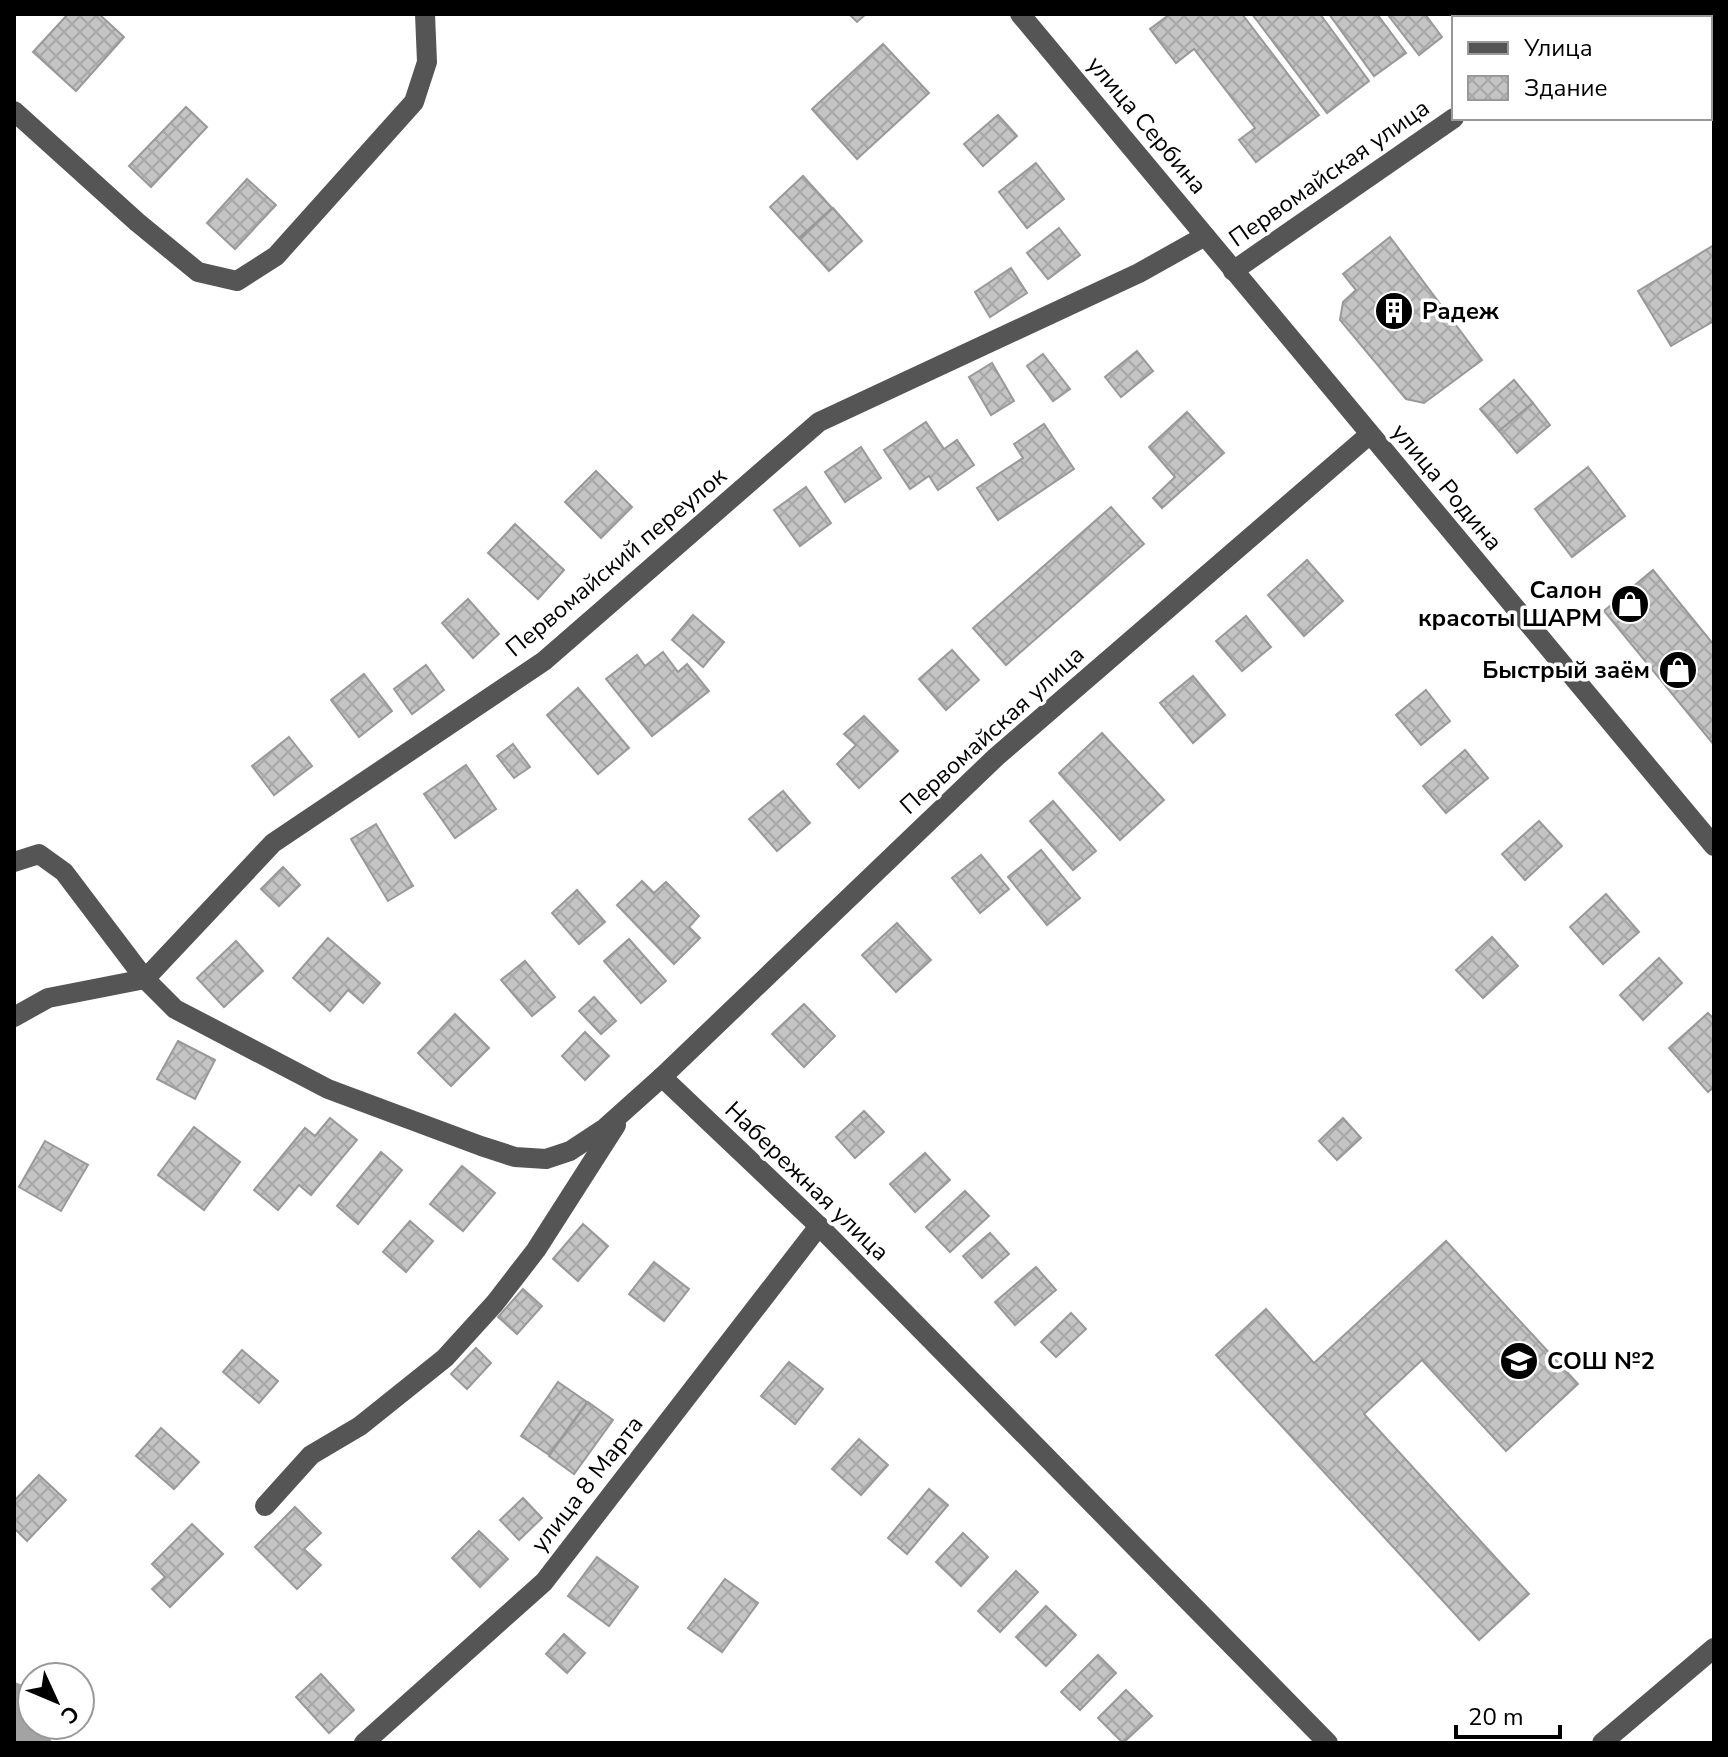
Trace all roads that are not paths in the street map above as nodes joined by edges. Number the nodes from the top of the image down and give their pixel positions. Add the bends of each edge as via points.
1 (425, 14) edge
2 (1020, 14) edge
3 (14, 111) edge
4 (1452, 119) edge
5 (1205, 236) junction
6 (1233, 271) junction
7 (1369, 435) junction
8 (1714, 846) edge
9 (14, 862) edge
10 (145, 979) junction
11 (14, 1017) edge
12 (662, 1077) junction
13 (626, 1110) junction
14 (819, 1226) junction
15 (265, 1506) dead end
16 (1714, 1648) edge
17 (364, 1743) edge
18 (1328, 1743) edge
19 (1602, 1743) edge

1 - 3 street via 427,62 414,102 276,256 237,281 198,272
2 - 5 street, улица Сербина
4 - 6 street, Первомайская улица
5 - 6 street, улица Сербина
5 - 10 street, Первомайский переулок via 1139,273 819,422 544,661 273,843
6 - 7 street, улица Родина
7 - 8 street, улица Родина
7 - 12 street, Первомайская улица via 996,757
9 - 10 street via 39,854 64,872
10 - 11 street via 48,998
10 - 13 street via 175,1009 328,1089 515,1157 546,1159 570,1151
12 - 13 street
12 - 14 street, Набережная улица
13 - 15 street via 536,1250 445,1358 372,1418 311,1455
14 - 17 street, улица 8 Марта via 544,1582
14 - 18 street, Набережная улица
16 - 19 street

